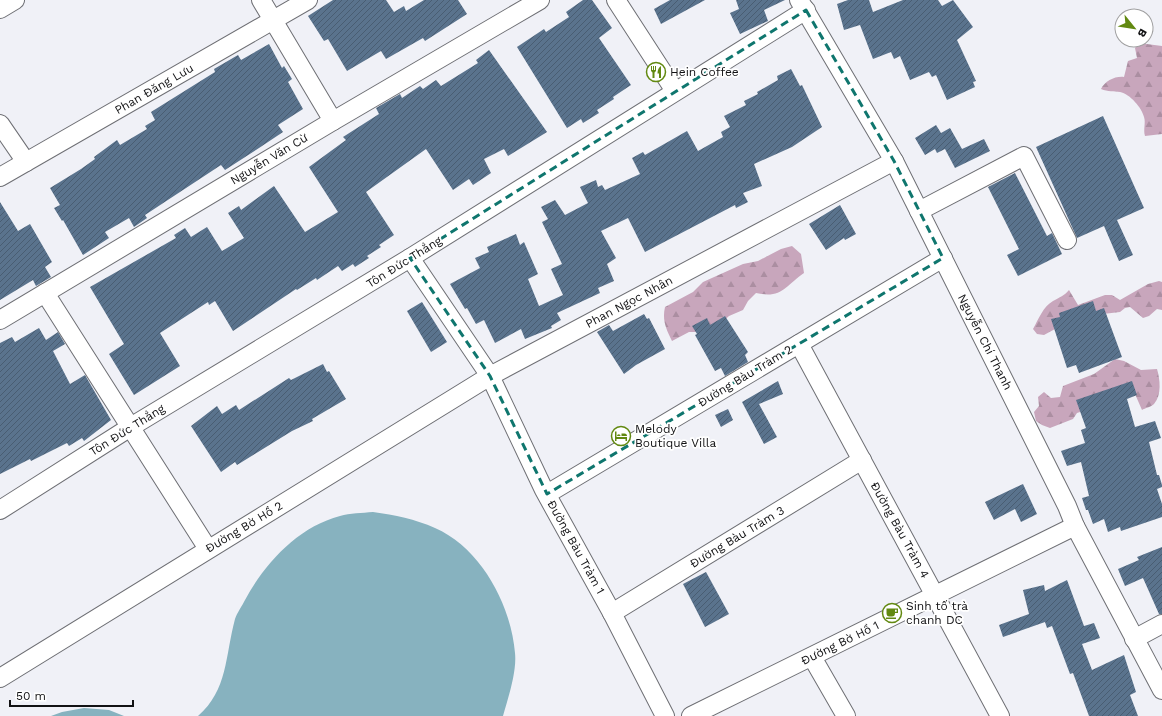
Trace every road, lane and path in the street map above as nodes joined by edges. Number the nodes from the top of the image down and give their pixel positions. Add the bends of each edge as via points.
1 (15, 0) edge
2 (261, 0) edge
3 (308, 0) edge
4 (540, 0) edge
5 (616, 0) edge
6 (802, 5) edge
7 (0, 9) edge
8 (273, 20) junction
9 (675, 91) junction
10 (333, 121) junction
11 (0, 124) edge
12 (894, 161) junction
13 (26, 162) junction
14 (0, 177) edge
15 (919, 211) junction
16 (1067, 240) dead end
17 (410, 258) junction
18 (943, 258) junction
19 (45, 293) junction
20 (0, 320) edge
21 (799, 344) junction
22 (490, 376) junction
23 (129, 428) junction
24 (862, 460) junction
25 (547, 494) junction
26 (0, 510) edge
27 (1075, 526) junction
28 (208, 549) junction
29 (936, 596) junction
30 (612, 613) junction
31 (1162, 624) edge
32 (1134, 639) junction
33 (812, 657) junction
34 (0, 678) edge
35 (1162, 690) edge
36 (665, 716) edge
37 (691, 716) edge
38 (846, 716) edge
39 (1000, 716) edge

1 - 7 street
2 - 8 street
3 - 8 street, Phan Đăng Lưu
4 - 10 street, Nguyễn Văn Cừ
5 - 9 street
6 - 9 street, Tôn Đức Thắng
6 - 12 street, Nguyễn Chí Thanh
8 - 10 street
8 - 13 street, Phan Đăng Lưu
9 - 17 street, Tôn Đức Thắng
10 - 19 street, Nguyễn Văn Cừ
11 - 13 street
12 - 15 street, Nguyễn Chí Thanh
12 - 22 street, Phan Ngọc Nhân
13 - 14 street, Phan Đăng Lưu
15 - 16 street via 1024,156
15 - 18 street, Nguyễn Chí Thanh
17 - 22 street
17 - 23 street, Tôn Đức Thắng
18 - 21 street, Đường Bàu Tràm 2
18 - 27 street, Nguyễn Chí Thanh
19 - 20 street, Nguyễn Văn Cừ
19 - 23 street
21 - 24 street, Đường Bàu Tràm 4
21 - 25 street, Đường Bàu Tràm 2
22 - 25 street, Đường Bàu Tràm 1
22 - 28 street, Đường Bờ Hồ 2
23 - 26 street, Tôn Đức Thắng
23 - 28 street
24 - 29 street, Đường Bàu Tràm 4
24 - 30 street, Đường Bàu Tràm 3
25 - 30 street, Đường Bàu Tràm 1
27 - 29 street, Đường Bờ Hồ 1
27 - 32 street, Nguyễn Chí Thanh
28 - 34 street, Đường Bờ Hồ 2
29 - 33 street, Đường Bờ Hồ 1
29 - 39 street, Đường Bàu Tràm 4
30 - 36 street, Đường Bàu Tràm 1
31 - 32 street
32 - 35 street, Nguyễn Chí Thanh
33 - 37 street, Đường Bờ Hồ 1
33 - 38 street

